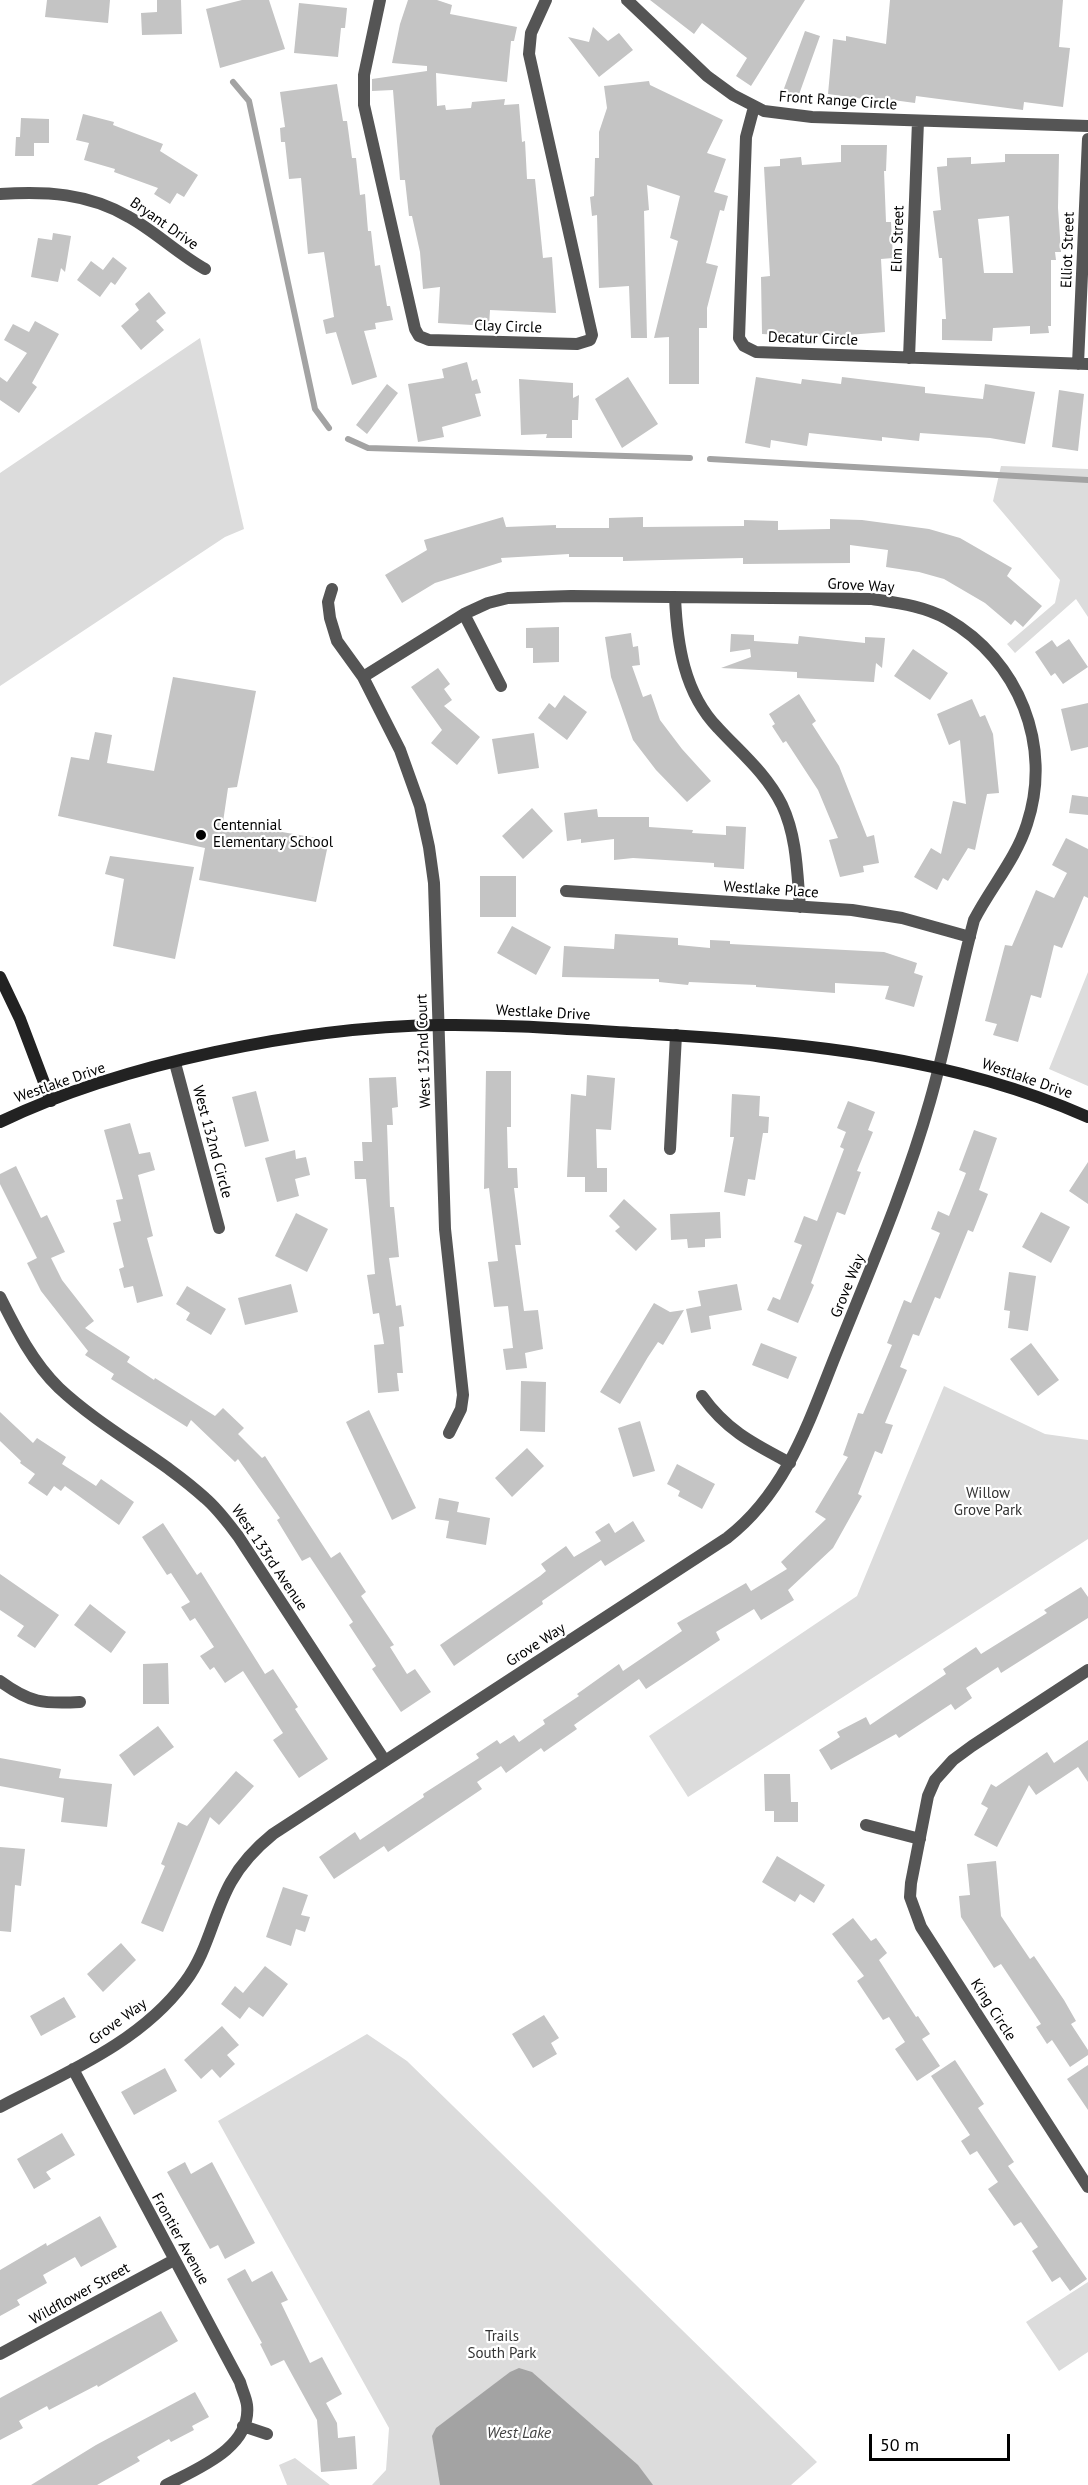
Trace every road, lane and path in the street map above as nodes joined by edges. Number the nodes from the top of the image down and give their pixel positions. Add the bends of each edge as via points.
1 (380, 0) edge
2 (546, 0) edge
3 (627, 0) edge
4 (754, 107) junction
5 (918, 121) junction
6 (1088, 126) edge
7 (1088, 139) edge
8 (0, 194) edge
9 (205, 269) dead end
10 (909, 357) junction
11 (1083, 364) edge
12 (332, 589) dead end
13 (675, 597) junction
14 (464, 614) junction
15 (363, 677) junction
16 (501, 686) dead end
17 (566, 891) dead end
18 (800, 907) junction
19 (970, 937) junction
20 (0, 977) edge
21 (438, 1025) junction
22 (676, 1035) junction
23 (176, 1063) junction
24 (938, 1067) junction
25 (51, 1101) junction
26 (1088, 1117) edge
27 (0, 1122) edge
28 (670, 1149) dead end
29 (219, 1228) dead end
30 (0, 1297) edge
31 (702, 1396) dead end
32 (449, 1433) dead end
33 (790, 1463) junction
34 (1088, 1670) edge
35 (0, 1681) edge
36 (80, 1702) dead end
37 (385, 1761) junction
38 (866, 1825) dead end
39 (920, 1839) junction
40 (73, 2069) junction
41 (0, 2107) edge
42 (1088, 2187) edge
43 (174, 2260) junction
44 (0, 2354) edge
45 (243, 2426) junction
46 (267, 2434) dead end
47 (166, 2485) edge

1 - 2 street, Clay Circle via 364,75 364,105 419,336 429,340 577,344 590,340 592,335 529,54 531,33
3 - 4 street, Front Range Circle via 707,75
4 - 5 street, Front Range Circle via 812,117
4 - 10 street, Decatur Circle via 746,137 741,343 756,352
5 - 6 street, Front Range Circle
5 - 10 street, Elm Street
7 - 11 street, Elliot Street
8 - 9 street, Bryant Drive via 63,193 116,210
10 - 11 street, Decatur Circle
12 - 15 street via 328,602 337,641
13 - 14 street, Grove Way via 508,598
13 - 18 street via 682,662 703,711 751,760 782,806 795,848
13 - 19 street, Grove Way via 872,599 911,605 945,618 991,653 1011,680 1030,725 1037,762 1036,793 1019,846 987,895
14 - 15 street, Grove Way
14 - 16 street
15 - 21 street, West 132nd Court via 400,750 420,806 434,883
17 - 18 street, Westlake Place
18 - 19 street, Westlake Place via 902,918
19 - 24 street, Grove Way
20 - 25 street
21 - 22 street, Westlake Drive
21 - 23 street, Westlake Drive via 287,1039
21 - 32 street, West 132nd Court via 445,1229 463,1395
22 - 24 street, Westlake Drive via 807,1045
22 - 28 street
23 - 25 street, Westlake Drive
23 - 29 street, West 132nd Circle
24 - 26 street, Westlake Drive
24 - 33 street, Grove Way via 894,1210
25 - 27 street, Westlake Drive
30 - 37 street, West 133rd Avenue via 29,1351 58,1388 188,1483 218,1510
31 - 33 street via 716,1416 738,1435
33 - 37 street, Grove Way via 758,1511 727,1538
34 - 39 street, King Circle via 952,1760 935,1780 928,1796
35 - 36 street via 32,1701
37 - 40 street, Grove Way via 267,1840 231,1883 202,1954 165,2006 136,2031
38 - 39 street
39 - 42 street, King Circle via 910,1897 921,1927
40 - 41 street, Grove Way
40 - 43 street, Frontier Avenue
43 - 44 street, Wildflower Street
43 - 45 street, Frontier Avenue via 240,2382 247,2405
45 - 46 street
45 - 47 street via 233,2443 217,2457

